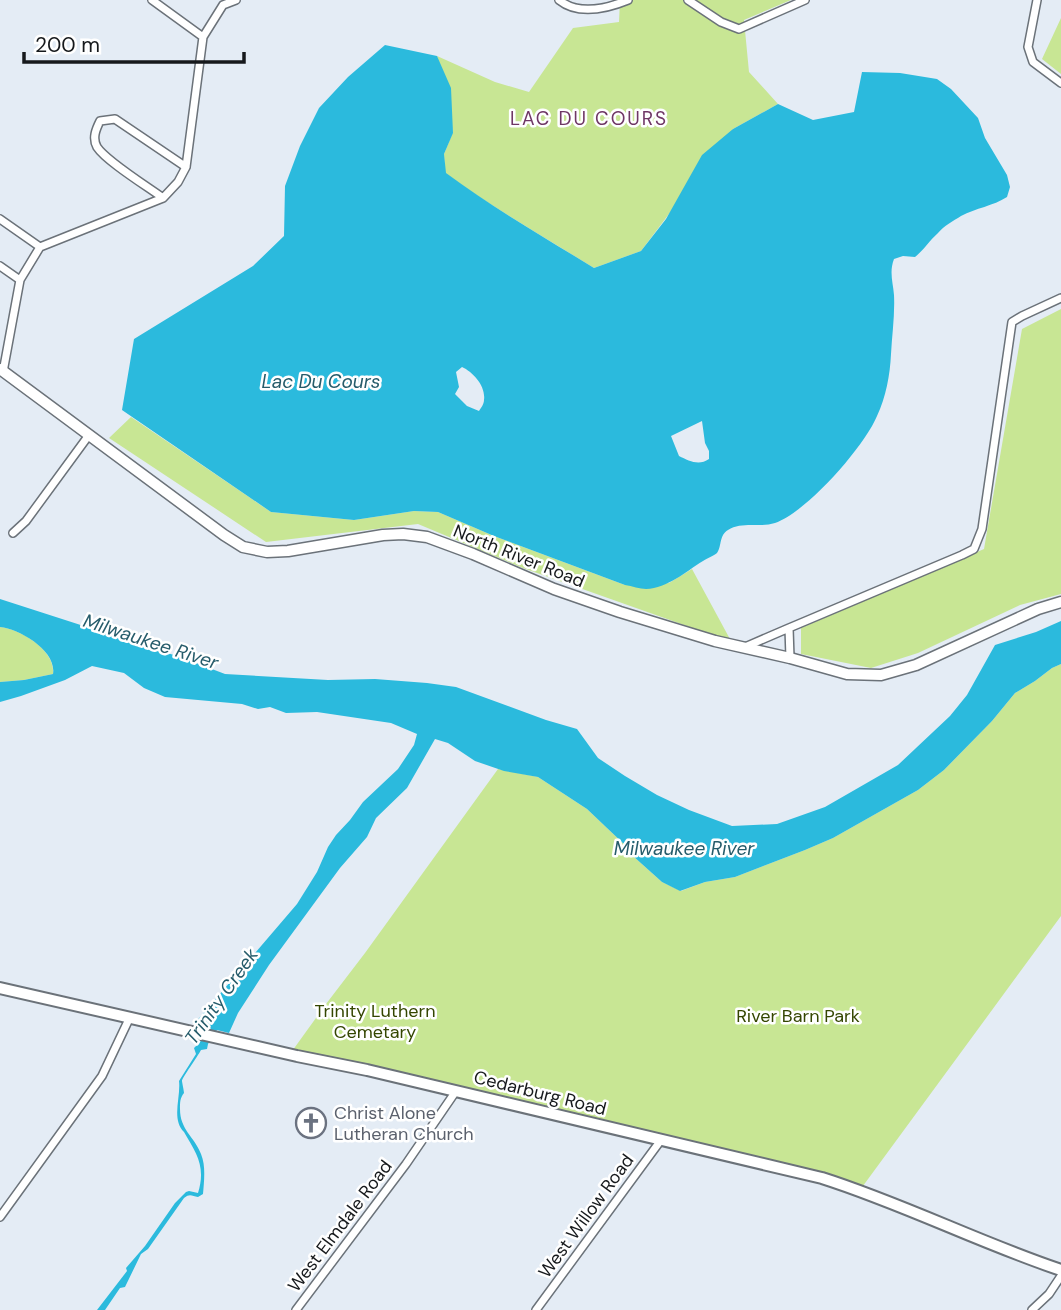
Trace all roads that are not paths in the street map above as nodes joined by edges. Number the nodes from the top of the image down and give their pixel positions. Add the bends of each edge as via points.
1 (152, 0) edge
2 (236, 0) edge
3 (559, 0) edge
4 (628, 0) edge
5 (688, 0) edge
6 (805, 0) edge
7 (1037, 0) edge
8 (219, 2) edge
9 (567, 3) edge
10 (602, 4) edge
11 (202, 37) junction
12 (1061, 83) edge
13 (186, 167) junction
14 (163, 198) junction
15 (0, 219) edge
16 (40, 247) junction
17 (0, 266) edge
18 (20, 280) junction
19 (1061, 298) edge
20 (2, 371) edge
21 (89, 435) junction
22 (13, 533) dead end
23 (1061, 602) edge
24 (789, 628) junction
25 (745, 647) junction
26 (790, 658) junction
27 (0, 988) edge
28 (130, 1017) junction
29 (456, 1091) junction
30 (661, 1140) junction
31 (0, 1217) edge
32 (1061, 1269) edge
33 (1061, 1276) edge
34 (296, 1310) edge
35 (536, 1310) edge
36 (1032, 1310) edge

1 - 11 street
2 - 8 street
3 - 9 street
4 - 10 street
5 - 6 street via 739,29
7 - 12 street via 1028,47 1033,62
8 - 11 street
9 - 10 street via 590,10
11 - 13 street
13 - 14 street
13 - 14 street via 115,120 100,121 96,146
14 - 16 street
15 - 16 street
16 - 18 street
17 - 18 street
18 - 20 street
19 - 24 street via 1012,322 982,529 974,549
20 - 21 street, North River Road
21 - 22 street
21 - 25 street, North River Road via 243,547 288,551 383,534 416,535 609,608
23 - 26 street, North River Road via 916,665 881,675 847,674
24 - 25 street
24 - 26 street
25 - 26 street, North River Road
27 - 28 main road, Cedarburg Road
28 - 29 main road, Cedarburg Road
28 - 31 street via 102,1076
29 - 30 main road, Cedarburg Road
29 - 34 street, West Elmdale Road
30 - 32 main road, Cedarburg Road via 860,1190
30 - 35 street, West Willow Road
33 - 36 street

